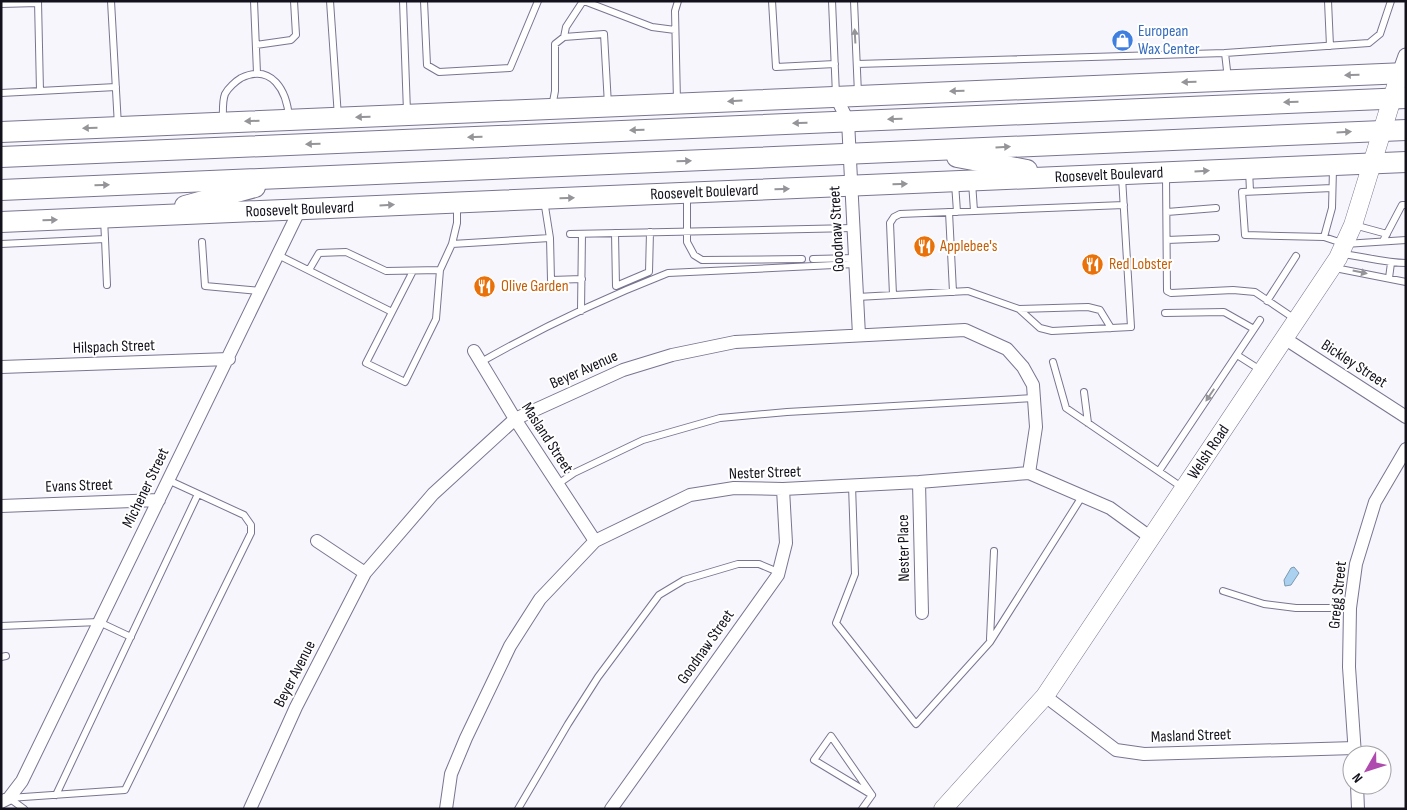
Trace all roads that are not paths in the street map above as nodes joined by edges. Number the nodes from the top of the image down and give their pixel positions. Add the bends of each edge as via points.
1 (111, 1) edge
2 (254, 1) edge
3 (294, 1) edge
4 (330, 1) edge
5 (403, 1) edge
6 (424, 1) edge
7 (538, 1) edge
8 (583, 1) edge
9 (678, 1) edge
10 (772, 1) edge
11 (832, 1) edge
12 (854, 1) edge
13 (1328, 1) edge
14 (1391, 1) edge
15 (38, 2) edge
16 (1, 4) edge
17 (675, 30) junction
18 (564, 37) junction
19 (256, 45) junction
20 (1330, 46) junction
21 (1225, 53) junction
22 (835, 64) junction
23 (857, 64) junction
24 (1404, 67) edge
25 (257, 73) junction
26 (1228, 80) junction
27 (116, 87) junction
28 (994, 90) junction
29 (40, 91) junction
30 (1, 93) edge
31 (836, 96) junction
32 (858, 96) junction
33 (1399, 98) edge
34 (677, 104) junction
35 (608, 106) junction
36 (552, 109) junction
37 (1107, 110) junction
38 (407, 115) junction
39 (328, 118) junction
40 (289, 120) junction
41 (848, 121) junction
42 (223, 123) junction
43 (118, 127) junction
44 (1406, 130) edge
45 (1382, 131) junction
46 (1, 132) edge
47 (220, 148) junction
48 (923, 151) junction
49 (850, 154) junction
50 (1, 157) edge
51 (1406, 162) edge
52 (1372, 163) junction
53 (1333, 165) junction
54 (1249, 168) junction
55 (1166, 172) junction
56 (1122, 174) junction
57 (1062, 177) junction
58 (289, 178) junction
59 (963, 181) junction
60 (851, 186) junction
61 (1332, 188) junction
62 (1, 190) edge
63 (1250, 191) junction
64 (687, 193) junction
65 (544, 199) junction
66 (457, 202) junction
67 (1124, 205) junction
68 (1406, 205) edge
69 (1216, 208) dead end
70 (300, 209) junction
71 (974, 211) junction
72 (949, 212) junction
73 (957, 212) junction
74 (1166, 212) junction
75 (152, 216) junction
76 (104, 218) junction
77 (1, 222) edge
78 (1352, 225) junction
79 (854, 228) junction
80 (688, 231) junction
81 (650, 232) junction
82 (615, 233) junction
83 (570, 234) dead end
84 (582, 234) junction
85 (1386, 234) junction
86 (1324, 237) junction
87 (550, 238) junction
88 (1216, 238) dead end
89 (105, 239) junction
90 (1167, 240) junction
91 (1406, 240) edge
92 (1383, 241) junction
93 (202, 242) dead end
94 (1, 244) edge
95 (452, 244) junction
96 (278, 255) junction
97 (1339, 255) junction
98 (1296, 256) dead end
99 (802, 259) dead end
100 (813, 259) dead end
101 (855, 261) junction
102 (1391, 263) junction
103 (1406, 263) edge
104 (310, 270) junction
105 (440, 270) junction
106 (413, 271) junction
107 (1389, 278) junction
108 (582, 279) junction
109 (1406, 282) edge
110 (107, 285) dead end
111 (261, 291) junction
112 (953, 292) junction
113 (893, 295) junction
114 (857, 298) junction
115 (1267, 300) junction
116 (1019, 309) junction
117 (581, 311) junction
118 (392, 312) junction
119 (1165, 313) dead end
120 (1260, 320) dead end
121 (1296, 320) junction
122 (1112, 328) junction
123 (1254, 328) junction
124 (858, 336) junction
125 (1284, 338) junction
126 (1237, 354) junction
127 (478, 356) joint
128 (229, 359) junction
129 (1053, 362) dead end
130 (1, 366) edge
131 (1263, 372) junction
132 (1084, 392) dead end
133 (1034, 398) junction
134 (1406, 417) edge
135 (515, 419) junction
136 (1088, 423) junction
137 (1406, 449) edge
138 (1029, 472) junction
139 (1159, 472) junction
140 (168, 480) junction
141 (919, 482) junction
142 (558, 484) junction
143 (852, 485) junction
144 (1184, 488) junction
145 (783, 489) junction
146 (198, 494) junction
147 (1083, 495) junction
148 (159, 500) junction
149 (1, 506) edge
150 (1150, 537) junction
151 (317, 541) dead end
152 (595, 541) junction
153 (994, 551) dead end
154 (778, 572) junction
155 (365, 573) junction
156 (1223, 591) dead end
157 (1350, 608) junction
158 (922, 613) dead end
159 (99, 622) junction
160 (1, 626) edge
161 (131, 637) junction
162 (990, 642) junction
163 (1045, 696) junction
164 (1355, 745) edge
165 (1342, 752) edge
166 (56, 795) junction
167 (872, 795) junction
168 (1357, 795) edge
169 (5, 802) edge
170 (24, 809) edge
171 (250, 809) edge
172 (446, 809) edge
173 (518, 809) edge
174 (611, 809) edge
175 (862, 809) edge
176 (943, 809) edge
177 (1358, 809) edge

1 - 27 lane
2 - 19 lane
3 - 19 lane via 296,35 291,40
4 - 39 lane
5 - 38 lane
6 - 7 lane via 427,65 439,72 510,68
8 - 17 lane via 652,27
8 - 18 lane via 566,27
9 - 17 lane
10 - 22 lane via 776,67
11 - 22 lane
23 -> 12 lane
13 - 20 lane
14 - 20 lane via 1380,34 1369,43
15 - 16 lane
15 - 29 lane
17 - 34 lane
18 - 35 lane via 604,34
18 - 36 lane via 555,44
19 - 25 lane
20 - 21 lane
21 - 23 lane
21 - 26 lane
22 - 31 lane
23 - 32 lane
24 -> 26 highway
24 - 33 main road, Welsh Road
25 - 40 lane via 272,79 280,88 288,104
25 - 42 lane via 236,81 225,95
26 -> 28 highway
27 - 29 lane
27 - 43 lane
28 -> 32 highway
28 - 37 highway
29 - 30 lane
31 - 32 highway
31 -> 34 highway
31 - 41 street, Goodnaw Street
32 - 41 street, Goodnaw Street
33 -> 37 highway
33 - 45 main road, Welsh Road
34 - 35 highway
35 - 36 highway
36 - 38 highway
37 -> 41 highway
38 -> 39 highway
39 - 40 highway
39 - 47 highway
40 -> 42 highway
41 -> 47 highway
41 - 49 street, Goodnaw Street
42 - 43 highway
43 -> 46 highway
44 - 45 highway, Roosevelt Boulevard
48 -> 45 highway, Roosevelt Boulevard
45 - 52 main road, Welsh Road
47 - 50 highway
48 - 49 highway, Roosevelt Boulevard
48 - 57 highway
58 -> 49 highway, Roosevelt Boulevard
49 - 60 street, Goodnaw Street
51 - 52 highway, Roosevelt Boulevard
52 - 53 highway, Roosevelt Boulevard
52 - 78 main road, Welsh Road
53 - 54 highway, Roosevelt Boulevard
53 - 61 lane
55 -> 54 highway, Roosevelt Boulevard
54 - 63 lane
55 - 56 highway, Roosevelt Boulevard
55 - 74 lane
56 - 57 highway, Roosevelt Boulevard
56 - 67 lane
57 - 59 highway, Roosevelt Boulevard
62 -> 58 highway, Roosevelt Boulevard
58 - 75 highway
60 -> 59 highway, Roosevelt Boulevard
59 - 71 lane
59 - 73 lane
64 -> 60 highway, Roosevelt Boulevard
60 - 79 street, Goodnaw Street
61 - 63 lane
61 - 86 lane via 1332,208
63 - 86 lane via 1242,192 1245,235
65 -> 64 highway, Roosevelt Boulevard
64 - 80 lane
65 - 66 highway, Roosevelt Boulevard
65 - 87 lane
70 -> 66 highway, Roosevelt Boulevard
66 - 95 lane via 457,224
67 - 71 lane
67 - 122 lane via 1131,327
68 - 85 lane via 1402,205
69 - 74 lane
70 - 75 highway, Roosevelt Boulevard
70 - 96 street, Michener Street
71 - 73 lane
72 - 73 lane
72 - 112 lane
72 - 113 lane via 894,217 890,223
74 - 90 lane
75 - 76 highway, Roosevelt Boulevard
77 -> 76 highway, Roosevelt Boulevard
76 - 89 lane
78 - 85 lane
78 - 97 main road, Welsh Road
79 - 80 lane
79 - 101 street, Goodnaw Street
80 - 81 lane
80 - 99 lane via 687,242 694,255 702,260
81 - 82 lane
81 - 82 lane via 649,272 616,286
82 - 84 lane
83 - 84 lane
84 - 108 lane
85 - 92 lane
86 - 97 lane
87 - 95 lane
87 - 108 lane via 551,280
88 - 90 lane
89 - 94 lane
89 - 110 lane
90 - 115 lane via 1167,291 1233,290 1255,292
91 - 92 lane
92 - 97 lane
93 - 111 lane via 205,286
95 - 105 lane
96 - 104 lane
96 - 111 street, Michener Street
97 - 102 lane
97 -> 107 lane via 1346,268
97 - 121 main road, Welsh Road
98 - 115 lane
100 - 101 lane
101 - 114 street, Goodnaw Street
101 - 117 lane via 668,273
102 - 103 lane
102 - 107 lane
104 - 106 lane via 319,253 346,252 386,271
104 - 118 lane
105 - 106 lane
105 - 118 lane via 436,319 405,382 366,363
106 - 118 lane
107 - 109 lane
108 - 117 lane
111 - 128 street, Michener Street
112 - 113 lane
112 - 116 lane via 968,291
113 - 114 lane
114 - 124 street, Goodnaw Street
115 - 121 lane
116 - 122 lane via 1040,328 1052,331
116 - 122 lane via 1088,306 1100,310
117 - 127 lane
119 - 123 lane via 1224,312
120 - 123 lane
121 - 125 main road, Welsh Road
123 - 126 lane
124 - 133 street, Beyer Avenue via 965,330 1008,349 1033,385
124 - 135 street, Beyer Avenue via 735,342 672,355 623,370
125 - 131 main road, Welsh Road
125 - 134 street, Bickley Street
126 - 131 lane
126 -> 139 lane
127 - 135 street, Masland Street
128 - 130 street, Hilspach Street
128 - 140 street, Michener Street
129 - 136 lane via 1066,408
131 - 144 main road, Welsh Road
132 - 136 lane
133 - 138 street, Beyer Avenue via 1036,427
133 - 142 lane via 720,418 643,440
135 - 142 street, Masland Street
135 - 155 street, Beyer Avenue via 433,494
136 - 139 lane
137 - 157 street, Gregg Street via 1375,502 1356,564
138 - 141 street, Nester Street
138 - 147 street, Nester Street
139 - 144 lane
140 - 146 lane
140 - 148 street, Michener Street
141 - 143 street, Nester Street
141 - 158 street, Nester Place
142 - 152 street, Masland Street
143 - 145 street, Nester Street
143 - 162 lane via 855,574 836,623 916,724
144 - 150 main road, Welsh Road
145 - 152 street, Nester Street via 734,488 690,495
145 - 154 street, Goodnaw Street via 786,543
146 - 161 lane
146 - 166 lane via 244,515 251,525 251,533 125,790
147 - 150 street, Nester Street via 1110,508
147 - 162 lane
148 - 149 street, Evans Street
148 - 159 street, Michener Street
150 - 163 main road, Welsh Road
151 - 155 street
152 - 172 street, Nester Street via 540,599 510,646 451,774
153 - 162 lane
154 - 173 lane via 759,564 738,564 684,580 659,595 593,685
154 - 174 street, Goodnaw Street
155 - 171 street, Beyer Avenue via 296,707
156 - 157 lane via 1272,605
157 - 164 street, Gregg Street via 1349,667
159 - 160 lane
159 - 161 lane
159 - 169 street, Michener Street via 22,781
161 - 166 lane
163 - 165 street, Masland Street via 1116,750 1144,754
163 - 176 main road, Welsh Road
166 - 169 lane
167 - 167 lane via 852,765 831,736 814,760
167 - 175 lane
168 - 177 street
169 - 170 lane

